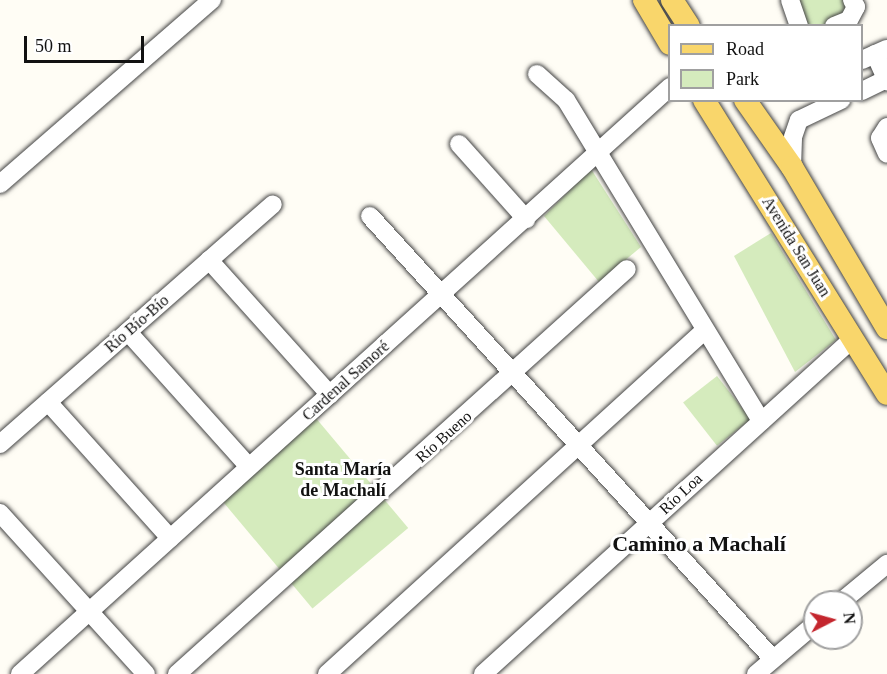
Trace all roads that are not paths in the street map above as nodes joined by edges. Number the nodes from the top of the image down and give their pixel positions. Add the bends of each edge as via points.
1 (212, 0) edge
2 (644, 0) edge
3 (672, 0) edge
4 (790, 0) edge
5 (852, 0) edge
6 (688, 24) edge
7 (798, 24) edge
8 (839, 24) edge
9 (668, 42) edge
10 (874, 55) edge
11 (537, 75) dead end
12 (887, 80) edge
13 (668, 88) edge
14 (863, 89) edge
15 (705, 102) edge
16 (746, 102) edge
17 (837, 102) edge
18 (887, 127) edge
19 (459, 144) dead end
20 (887, 154) edge
21 (596, 155) junction
22 (792, 166) junction
23 (0, 184) edge
24 (273, 204) dead end
25 (370, 216) dead end
26 (526, 219) junction
27 (209, 260) junction
28 (627, 269) dead end
29 (442, 295) junction
30 (887, 328) edge
31 (705, 330) junction
32 (128, 332) junction
33 (853, 338) junction
34 (514, 375) junction
35 (887, 394) edge
36 (330, 395) junction
37 (48, 402) junction
38 (761, 421) junction
39 (0, 444) edge
40 (579, 446) junction
41 (249, 467) junction
42 (0, 513) edge
43 (650, 524) junction
44 (170, 538) junction
45 (887, 564) edge
46 (856, 590) edge
47 (89, 611) junction
48 (803, 634) edge
49 (773, 659) junction
50 (20, 674) edge
51 (146, 674) edge
52 (177, 674) edge
53 (327, 674) edge
54 (483, 674) edge
55 (756, 674) edge

1 - 23 street
2 - 9 main road
3 - 6 main road
4 - 7 street
5 - 8 street via 856,7 849,20
10 - 12 street
11 - 21 street via 566,100
12 - 14 street
13 - 21 street, Cardenal Samoré
15 - 33 main road, Avenida San Juan
16 - 22 main road
17 - 22 street via 799,120 792,137
18 - 20 street via 880,138
19 - 26 street
21 - 26 street, Cardenal Samoré
21 - 31 street
22 - 30 main road
24 - 27 street, Río Bío-Bío
25 - 29 street
26 - 29 street, Cardenal Samoré
27 - 32 street, Río Bío-Bío
27 - 36 street
28 - 34 street, Río Bueno
29 - 34 street
29 - 36 street, Cardenal Samoré
31 - 38 street
31 - 40 street
32 - 37 street, Río Bío-Bío
32 - 41 street
33 - 35 main road, Avenida San Juan
33 - 38 street, Río Loa
34 - 40 street
34 - 52 street, Río Bueno
36 - 41 street, Cardenal Samoré
37 - 39 street, Río Bío-Bío
37 - 44 street
38 - 43 street, Río Loa
40 - 43 street
40 - 53 street
41 - 44 street, Cardenal Samoré
42 - 47 street
43 - 49 street
43 - 54 street, Río Loa
44 - 47 street, Cardenal Samoré
45 - 46 street
47 - 50 street, Cardenal Samoré
47 - 51 street
48 - 49 street
49 - 55 street

